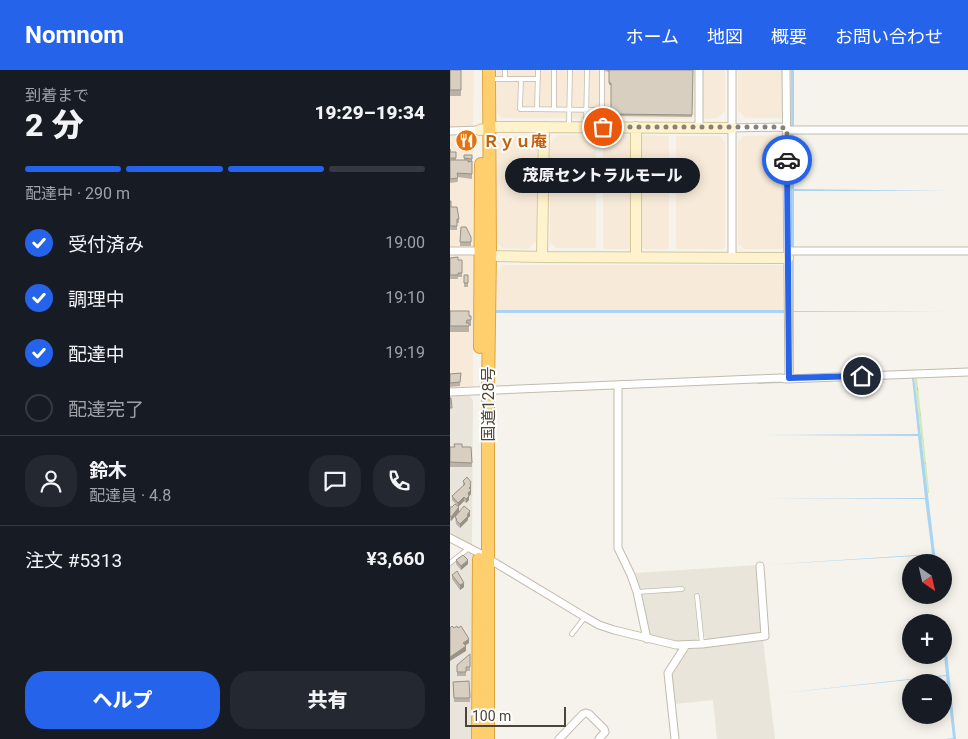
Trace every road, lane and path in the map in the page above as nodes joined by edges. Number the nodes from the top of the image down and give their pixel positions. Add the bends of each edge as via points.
1 (505, 70) edge
2 (538, 70) edge
3 (554, 70) edge
4 (570, 70) edge
5 (587, 70) edge
6 (602, 70) edge
7 (699, 70) edge
8 (732, 70) edge
9 (786, 70) edge
10 (486, 73) edge
11 (505, 79) junction
12 (521, 79) junction
13 (538, 79) junction
14 (537, 109) junction
15 (554, 109) junction
16 (570, 110) junction
17 (586, 110) junction
18 (544, 127) junction
19 (569, 127) junction
20 (586, 127) junction
21 (636, 127) junction
22 (699, 127) junction
23 (732, 128) junction
24 (485, 129) junction
25 (787, 129) junction
26 (450, 130) edge
27 (968, 130) edge
28 (450, 251) edge
29 (968, 251) edge
30 (486, 253) junction
31 (788, 254) junction
32 (542, 257) junction
33 (636, 257) junction
34 (732, 257) junction
35 (968, 372) edge
36 (789, 378) junction
37 (618, 385) junction
38 (484, 391) junction
39 (450, 392) edge
40 (450, 538) edge
41 (479, 553) junction
42 (450, 564) edge
43 (760, 566) dead end
44 (682, 589) dead end
45 (637, 592) junction
46 (697, 596) dead end
47 (585, 617) junction
48 (572, 634) dead end
49 (647, 639) junction
50 (702, 644) junction
51 (686, 645) junction
52 (478, 739) edge
53 (488, 739) edge
54 (559, 739) edge
55 (599, 739) edge
56 (675, 739) edge

1 - 11 lane
2 - 13 lane
3 - 15 lane
4 - 16 lane
5 - 17 lane
6 - 17 lane via 602,110
7 - 22 street
8 - 23 street
9 - 25 street
10 - 11 lane
10 - 24 highway, 国道128号
11 - 12 lane
12 - 13 lane
12 - 14 lane via 520,109
13 - 14 lane
14 - 15 lane
15 - 16 lane
16 - 17 lane
16 - 19 lane
17 - 20 lane
18 - 19 street
18 - 24 street
18 - 32 street
19 - 20 street
20 - 21 street
21 - 22 street
21 - 33 street
22 - 23 street
23 - 25 street
23 - 34 street
24 - 26 street
24 - 30 highway, 国道128号
25 - 27 street
25 - 31 street
28 - 30 street
29 - 31 street
30 - 32 street
30 - 38 highway, 国道128号
31 - 34 street
31 - 36 street
32 - 33 street
33 - 34 street
35 - 36 street
36 - 37 street
37 - 38 street
37 - 45 street via 618,548
38 - 39 street
38 - 41 highway, 国道128号
40 - 41 street
41 - 42 lane
41 - 47 street
41 - 52 highway, 国道128号
41 - 53 highway, 国道128号
43 - 50 street via 765,636
44 - 45 lane
45 - 49 street
46 - 50 lane
47 - 48 lane
47 - 49 street via 599,625
49 - 51 street
50 - 51 street
51 - 56 street via 668,673
54 - 55 street via 586,713 604,729

